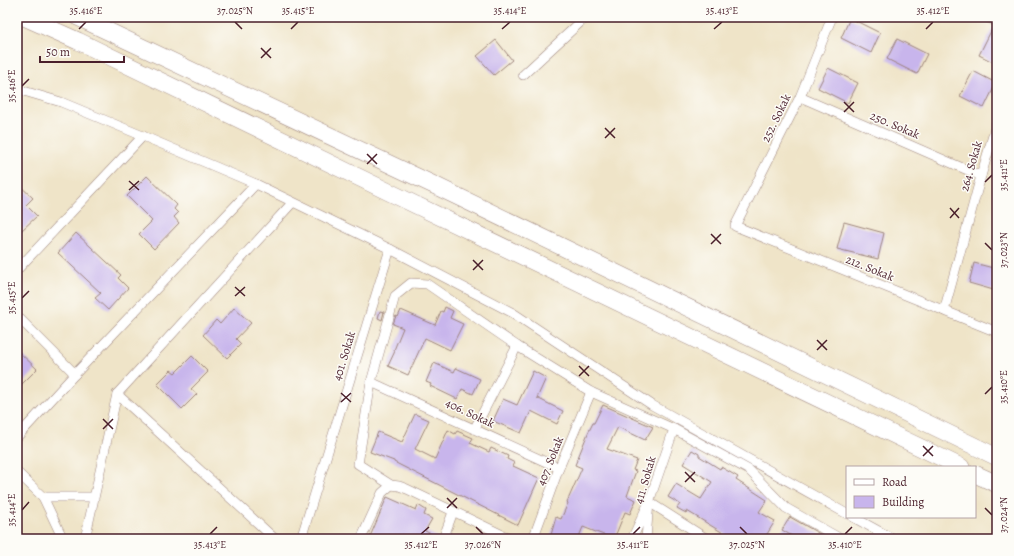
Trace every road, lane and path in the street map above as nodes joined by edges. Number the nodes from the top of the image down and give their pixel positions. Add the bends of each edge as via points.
1 (24, 17) edge
2 (78, 17) edge
3 (586, 17) edge
4 (832, 17) edge
5 (987, 17) edge
6 (997, 22) edge
7 (17, 23) edge
8 (78, 41) junction
9 (523, 75) dead end
10 (17, 89) edge
11 (800, 97) junction
12 (997, 122) edge
13 (143, 136) junction
14 (980, 176) junction
15 (256, 184) junction
16 (292, 203) junction
17 (735, 226) joint
18 (390, 249) junction
19 (17, 270) edge
20 (944, 311) junction
21 (17, 316) edge
22 (997, 332) edge
23 (517, 346) junction
24 (75, 374) junction
25 (371, 382) junction
26 (591, 392) junction
27 (117, 394) junction
28 (474, 428) junction
29 (674, 429) junction
30 (17, 437) edge
31 (997, 457) edge
32 (959, 466) edge
33 (559, 468) junction
34 (17, 472) edge
35 (976, 474) edge
36 (997, 484) edge
37 (391, 485) junction
38 (43, 498) junction
39 (93, 498) junction
40 (649, 502) junction
41 (453, 512) junction
42 (846, 513) edge
43 (855, 518) edge
44 (63, 539) edge
45 (85, 539) edge
46 (274, 539) edge
47 (301, 539) edge
48 (361, 539) edge
49 (443, 539) edge
50 (511, 539) edge
51 (533, 539) edge
52 (632, 539) edge
53 (646, 539) edge
54 (707, 539) edge
55 (840, 539) edge
56 (893, 539) edge

1 - 8 highway
2 - 31 highway via 444,190
3 - 9 street
4 - 11 street, 252. Sokak
5 - 6 street
7 - 8 highway
8 - 32 highway
10 - 13 street via 61,102
11 - 14 street, 250. Sokak
11 - 17 street, 252. Sokak
12 - 14 street, 264. Sokak
13 - 15 street
13 - 19 street
14 - 20 street, 264. Sokak
15 - 16 street
15 - 24 street
16 - 18 street
16 - 27 street
17 - 20 street, 212. Sokak
18 - 42 street via 513,313 652,405
18 - 47 street, 401. Sokak
20 - 22 street, 212. Sokak
21 - 24 street
23 - 25 street via 427,284 410,283 395,296
23 - 26 street
23 - 28 street
24 - 30 street
25 - 28 street, 406. Sokak
25 - 37 street via 358,464
26 - 29 street
26 - 33 street, 407. Sokak
27 - 39 street
27 - 46 street
28 - 33 street, 406. Sokak
29 - 40 street, 411. Sokak
29 - 55 street via 749,470 786,508
33 - 51 street, 407. Sokak
34 - 38 street
35 - 36 highway
37 - 41 street via 399,486
37 - 48 street via 382,493
38 - 39 street
38 - 44 street
39 - 45 street
40 - 52 street
40 - 53 street, 411. Sokak
40 - 54 street
41 - 49 street
41 - 50 street
43 - 56 street

